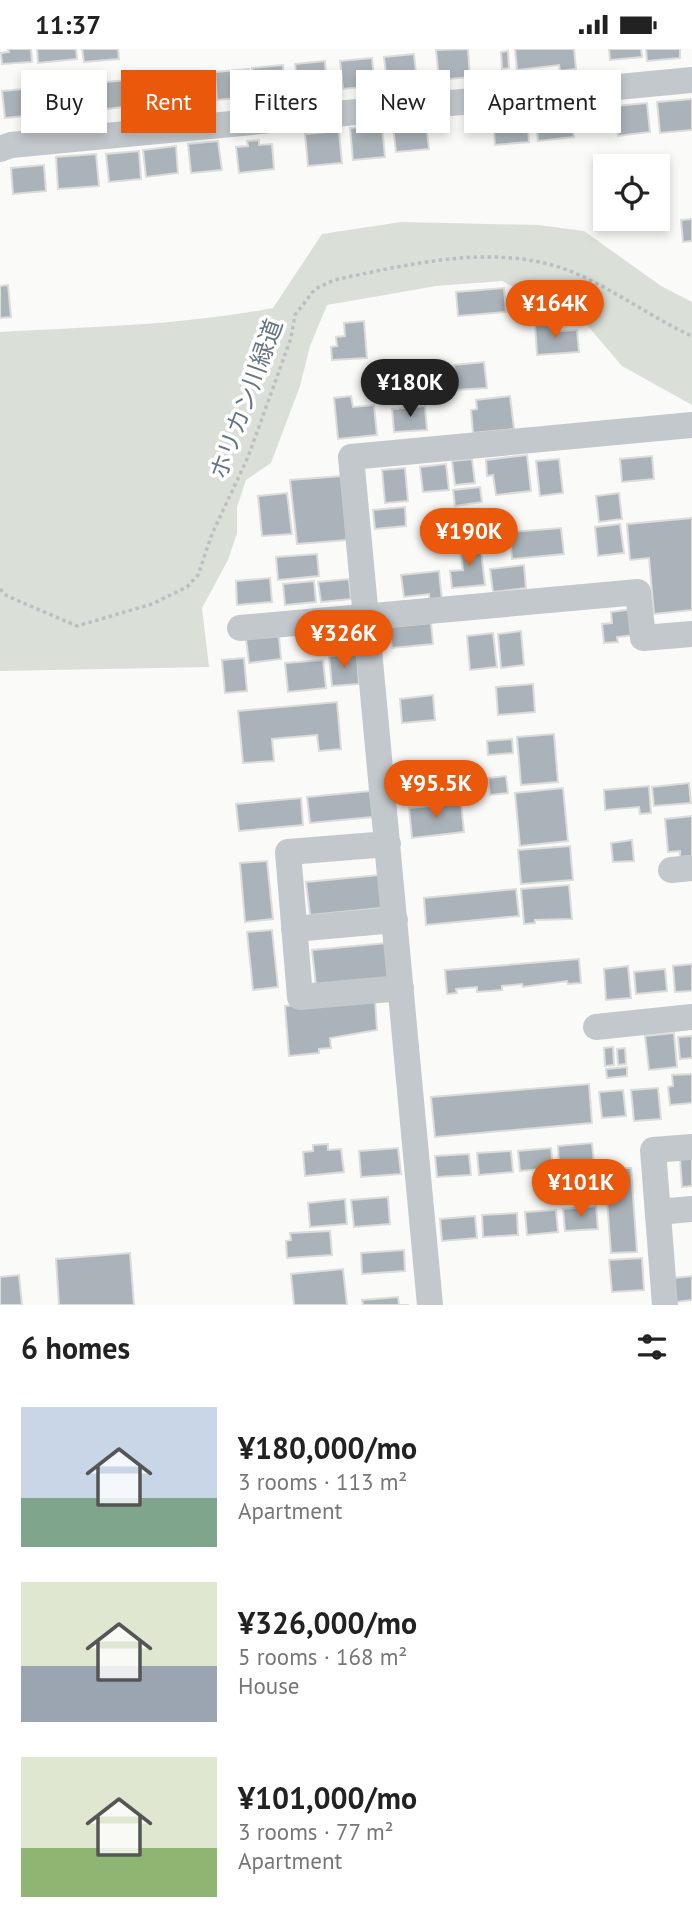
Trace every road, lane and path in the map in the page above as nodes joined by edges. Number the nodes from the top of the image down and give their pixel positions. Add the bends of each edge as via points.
1 (692, 80) edge
2 (0, 149) edge
3 (692, 336) edge
4 (692, 425) edge
5 (0, 589) edge
6 (367, 619) junction
7 (240, 628) dead end
8 (692, 634) edge
9 (388, 844) junction
10 (395, 920) junction
11 (294, 929) junction
12 (401, 988) junction
13 (692, 1017) edge
14 (596, 1027) dead end
15 (692, 1147) edge
16 (692, 1209) edge
17 (658, 1212) junction
18 (430, 1305) edge
19 (665, 1305) edge

1 - 2 street
3 - 5 path, ホリカン川緑道 via 574,273 516,257 473,256 334,280 315,289 295,315 248,457 198,575 187,587 152,604 77,626
4 - 6 street via 351,457
6 - 7 street
6 - 8 street via 638,592 643,638
6 - 9 street
9 - 10 street
9 - 11 street via 288,852
10 - 11 street
10 - 12 street
11 - 12 street via 300,997
12 - 18 street
13 - 14 street
15 - 17 street via 653,1150
16 - 17 street
17 - 19 street

